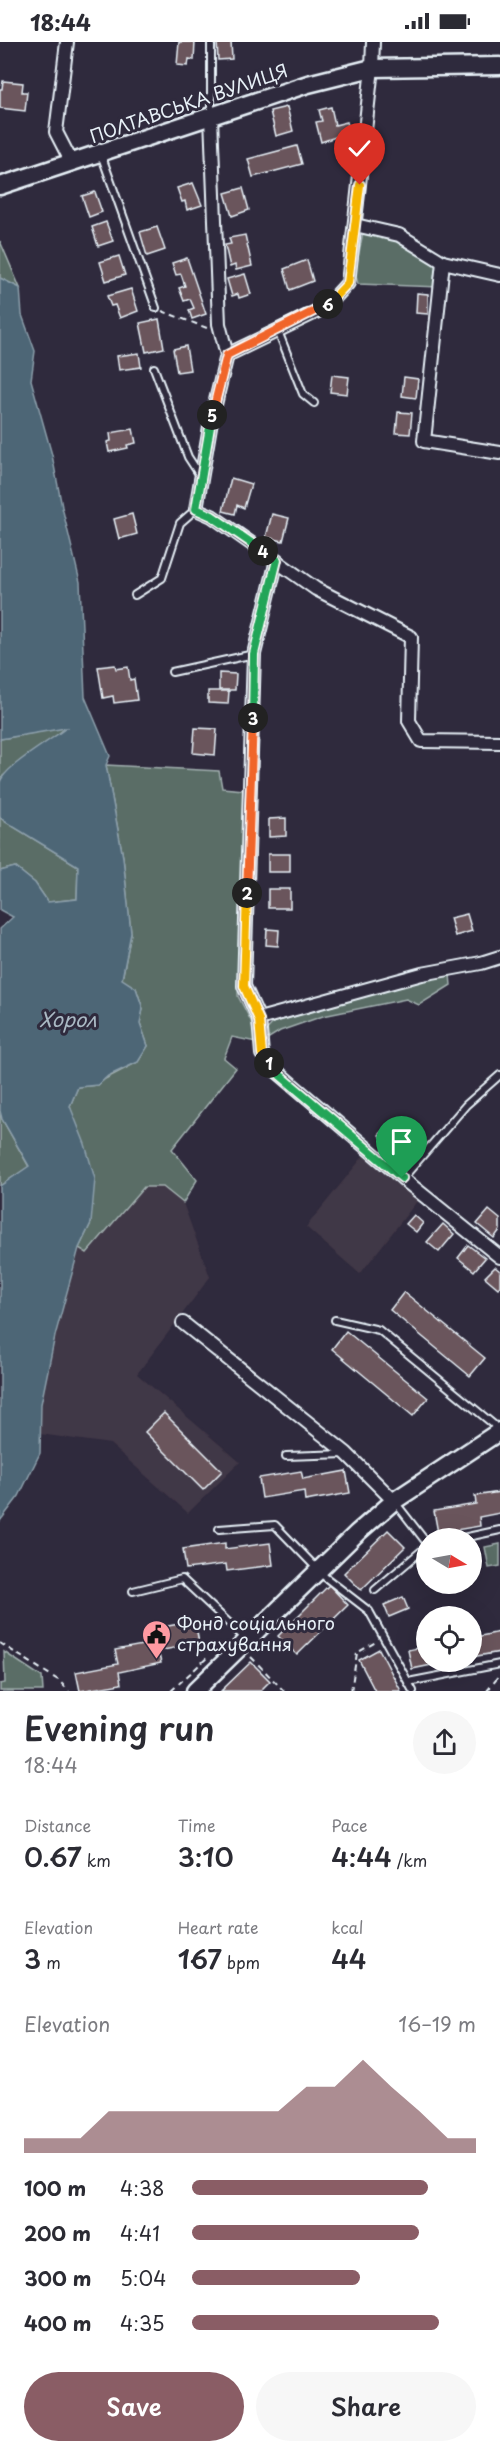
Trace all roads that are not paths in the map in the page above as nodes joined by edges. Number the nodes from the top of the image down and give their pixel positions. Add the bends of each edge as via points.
1 (67, 42) edge
2 (211, 42) edge
3 (373, 42) edge
4 (500, 66) edge
5 (372, 68) junction
6 (211, 117) junction
7 (101, 154) junction
8 (72, 163) junction
9 (0, 186) edge
10 (355, 225) junction
11 (443, 262) junction
12 (500, 275) edge
13 (156, 308) road end
14 (278, 331) junction
15 (227, 355) junction
16 (154, 368) dead end
17 (314, 403) dead end
18 (500, 453) edge
19 (202, 479) junction
20 (196, 509) junction
21 (277, 560) junction
22 (135, 595) dead end
23 (254, 654) junction
24 (171, 672) dead end
25 (500, 742) edge
26 (500, 957) edge
27 (259, 1020) junction
28 (500, 1075) edge
29 (402, 1178) junction
30 (500, 1257) edge
31 (335, 1320) dead end
32 (183, 1323) dead end
33 (499, 1431) edge
34 (346, 1454) junction
35 (286, 1456) dead end
36 (394, 1501) junction
37 (219, 1529) dead end
38 (416, 1529) edge
39 (500, 1530) edge
40 (482, 1534) edge
41 (416, 1555) edge
42 (318, 1570) junction
43 (375, 1590) dead end
44 (133, 1591) dead end
45 (248, 1647) junction
46 (500, 1664) edge
47 (408, 1682) junction
48 (195, 1691) edge
49 (413, 1691) edge

1 - 8 street via 56,132
2 - 6 lane
3 - 5 street
4 - 5 street, ПОЛТАВСЬКА ВУЛИЦЯ
5 - 6 street, ПОЛТАВСЬКА ВУЛИЦЯ via 308,84
5 - 10 street
6 - 7 street, ПОЛТАВСЬКА ВУЛИЦЯ
6 - 15 street via 221,333
7 - 8 street, ПОЛТАВСЬКА ВУЛИЦЯ
7 - 13 lane
8 - 9 street, ПОЛТАВСЬКА ВУЛИЦЯ
10 - 11 street via 399,235
10 - 14 street via 348,283 326,307
11 - 12 street
11 - 18 street via 424,441
14 - 15 street
14 - 17 lane via 303,394
15 - 19 street
16 - 19 lane via 188,457
19 - 20 street
20 - 21 street
20 - 22 lane via 180,523 162,578
21 - 23 street
21 - 25 street via 316,589 411,637 409,721 421,741
23 - 24 lane
23 - 27 street via 244,986
26 - 27 street via 422,974
27 - 29 street via 262,1054 274,1070
28 - 29 lane via 466,1105
29 - 30 street
31 - 33 lane via 379,1330
32 - 34 street
33 - 36 street
34 - 35 lane
34 - 36 street
36 - 38 lane
36 - 42 street
37 - 42 lane via 275,1525
39 - 40 lane
41 - 43 lane
42 - 45 street
42 - 47 lane via 369,1611
44 - 45 lane via 182,1579
45 - 48 street
46 - 47 lane
47 - 49 lane

